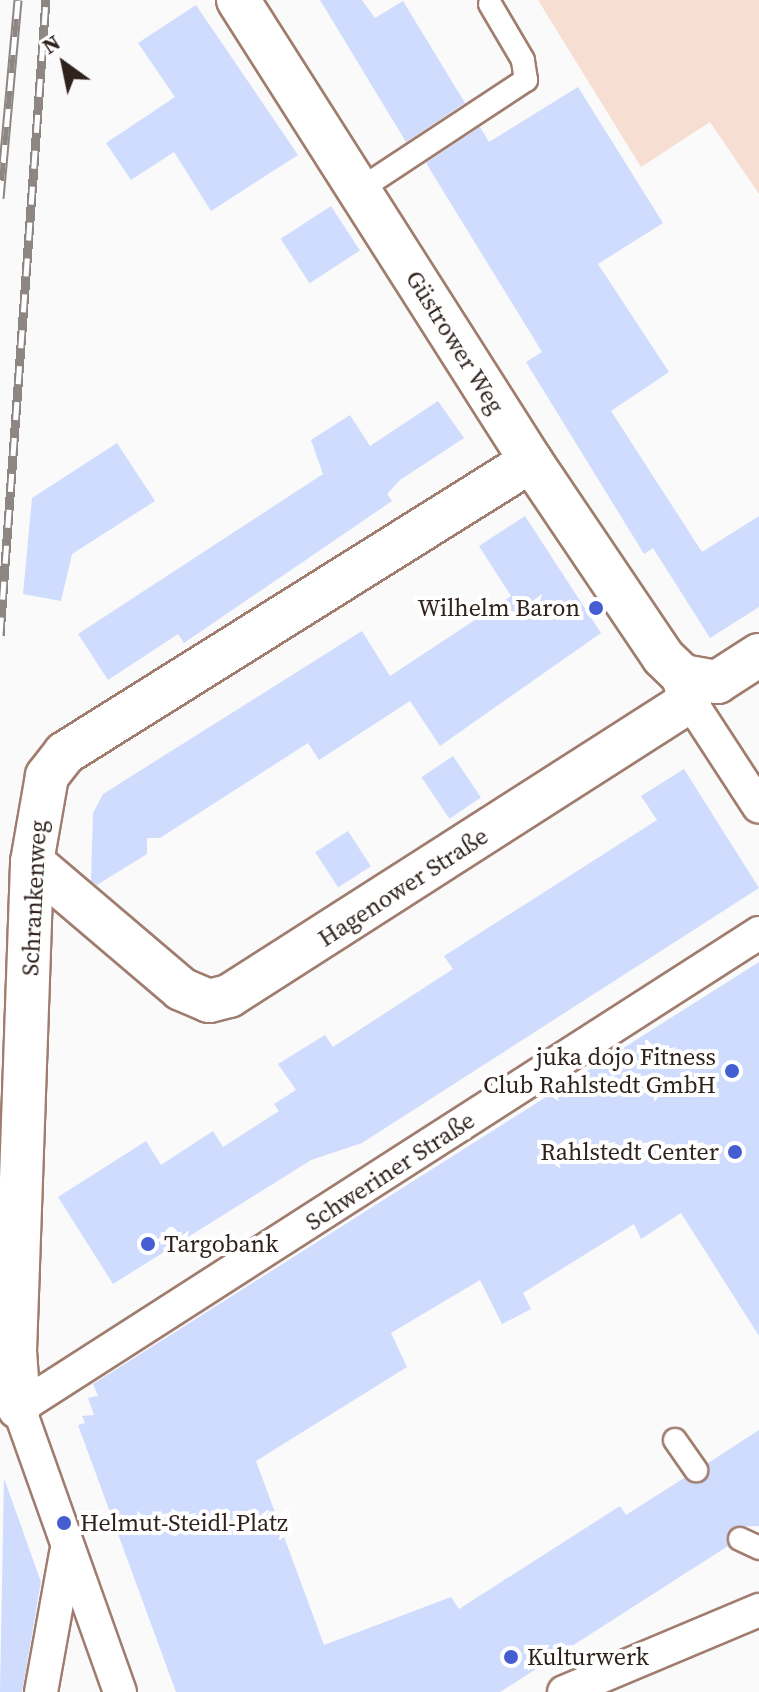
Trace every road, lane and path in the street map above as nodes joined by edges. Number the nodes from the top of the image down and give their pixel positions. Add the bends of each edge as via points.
1 (238, 0) edge
2 (490, 4) dead end
3 (359, 190) junction
4 (531, 461) junction
5 (759, 655) edge
6 (687, 688) junction
7 (759, 807) edge
8 (32, 862) junction
9 (759, 933) edge
10 (19, 1408) junction
11 (675, 1440) dead end
12 (696, 1470) dead end
13 (67, 1549) junction
14 (759, 1610) edge
15 (41, 1692) edge
16 (120, 1692) edge
17 (564, 1692) edge

1 - 3 street, Güstrower Weg
2 - 3 lane via 523,60 526,80
3 - 4 street, Güstrower Weg
4 - 6 street, Güstrower Weg
4 - 8 street, Schrankenweg via 65,753 43,789
5 - 6 street via 717,682
6 - 7 street
6 - 8 street, Hagenower Straße via 314,944 209,1001 181,989
8 - 10 street, Schrankenweg via 15,1351
9 - 10 street, Schweriner Straße
10 - 13 street
11 - 12 lane
13 - 15 street
13 - 16 street
14 - 17 street

